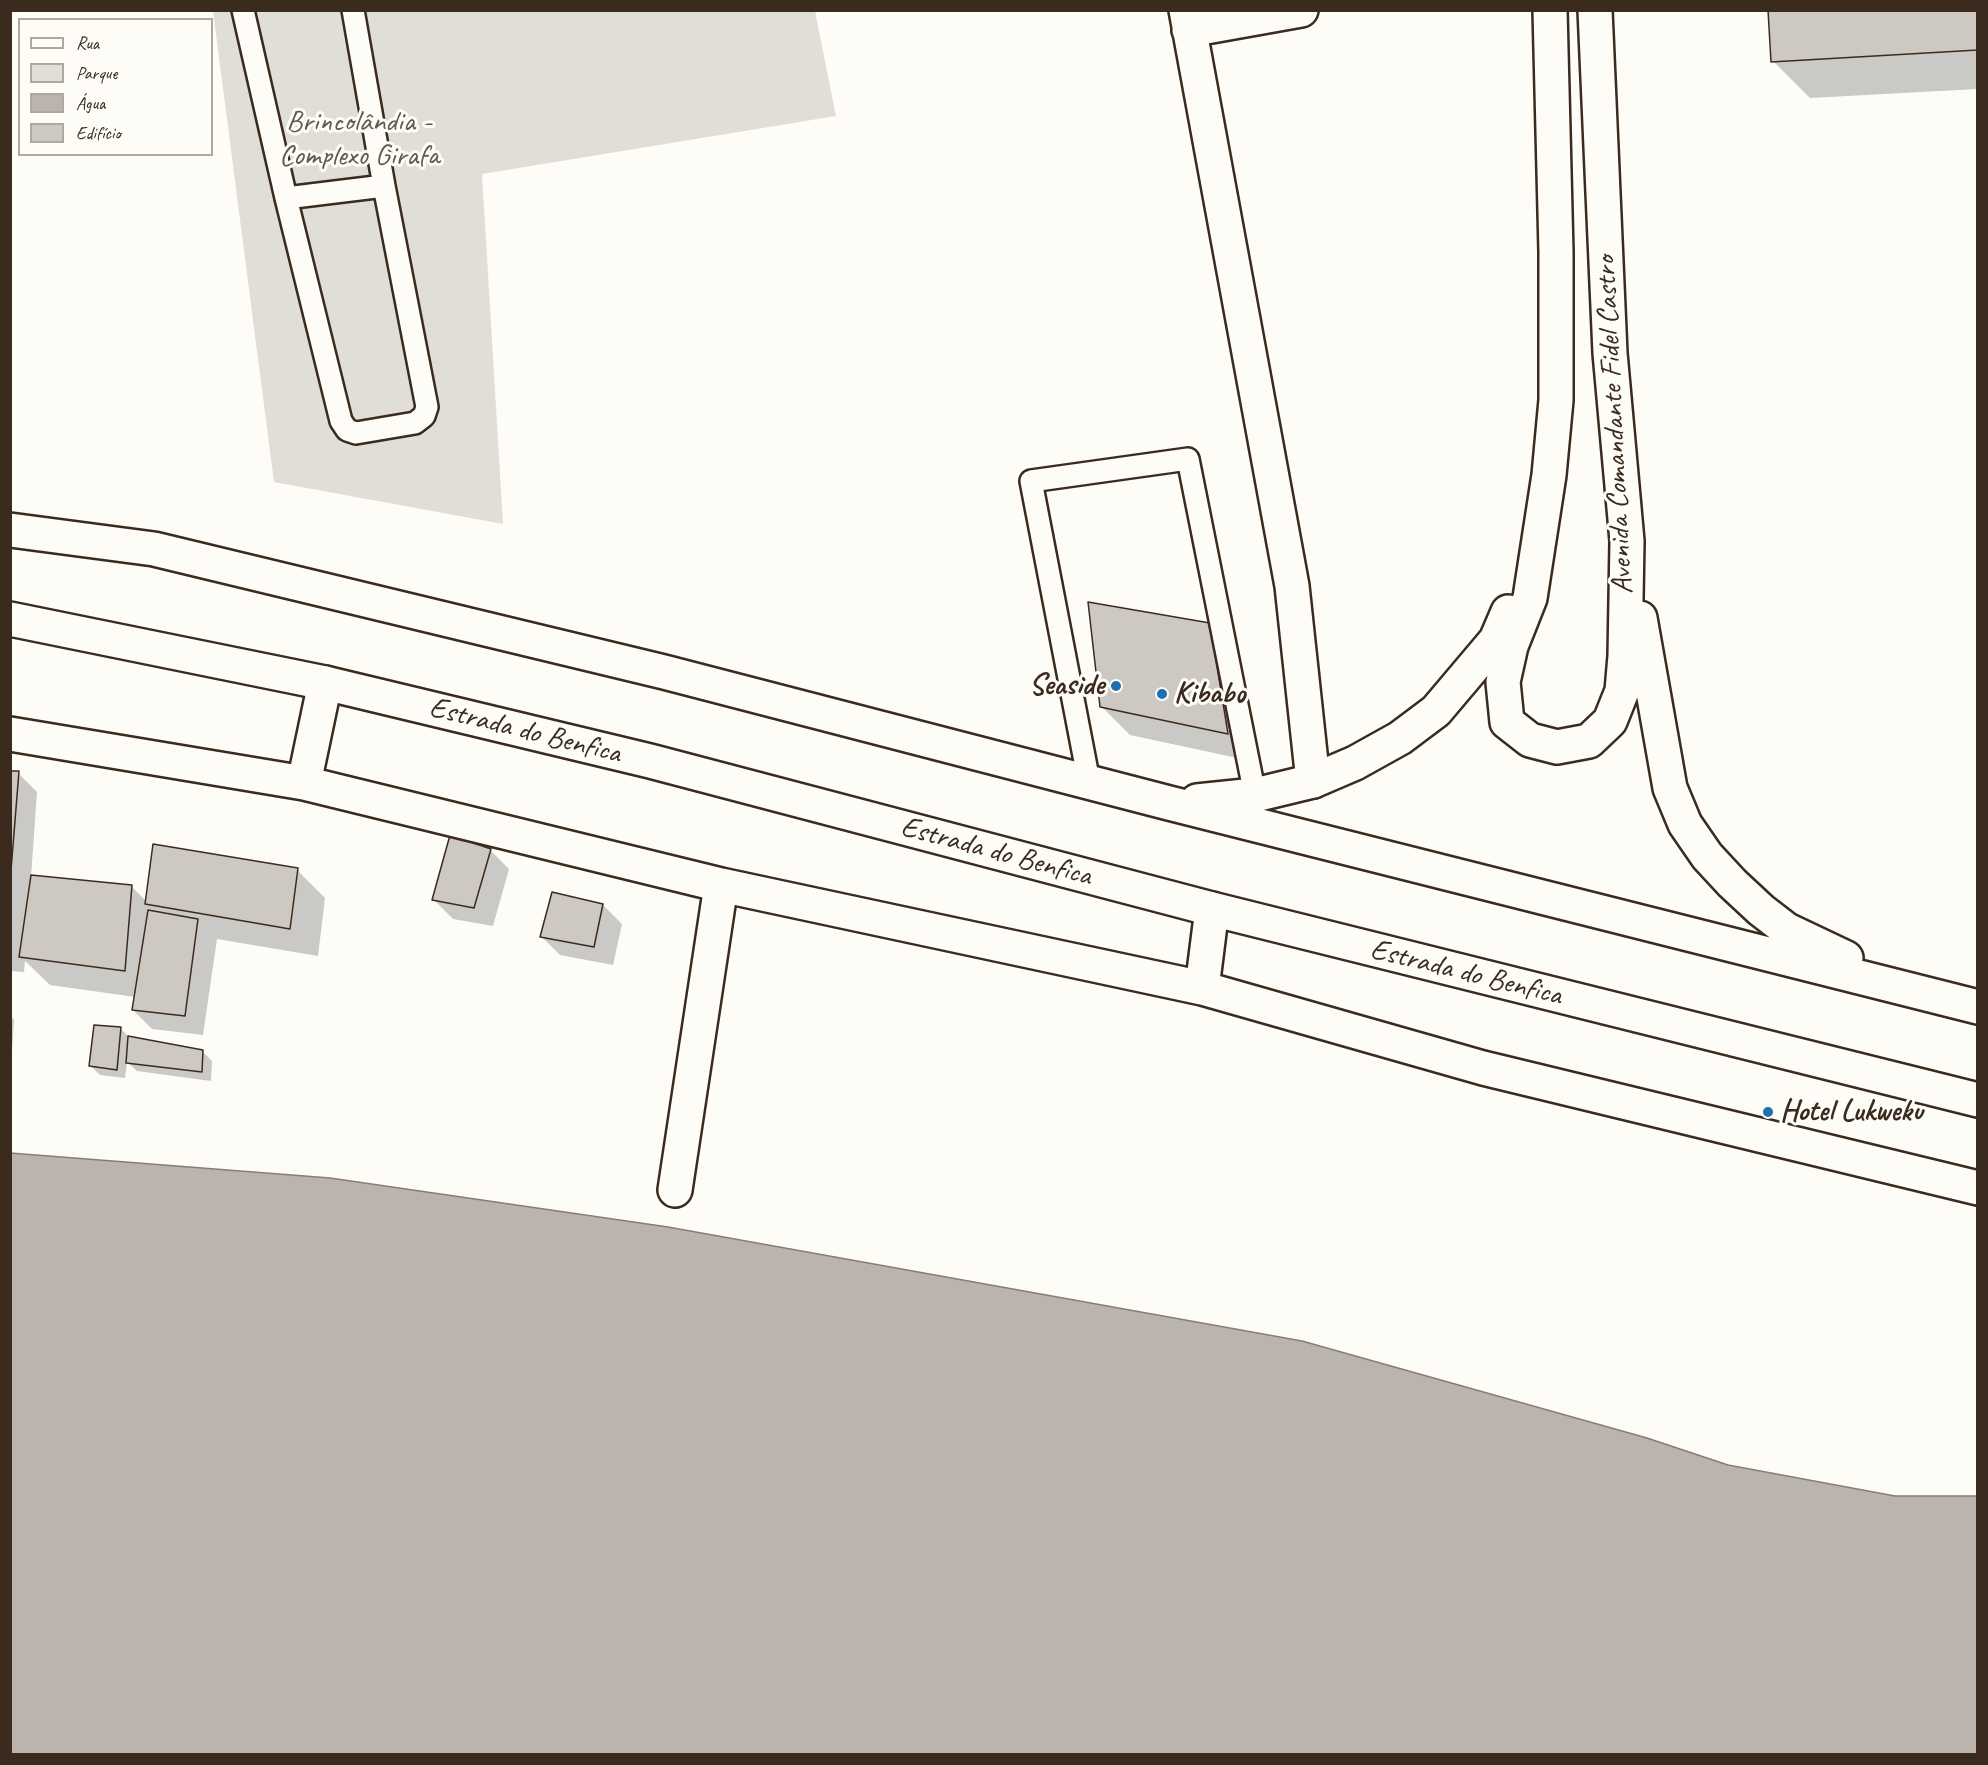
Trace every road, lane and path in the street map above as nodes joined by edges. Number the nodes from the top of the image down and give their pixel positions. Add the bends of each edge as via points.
1 (243, 10) edge
2 (353, 10) edge
3 (1301, 10) edge
4 (1550, 10) edge
5 (1595, 10) edge
6 (1188, 20) edge
7 (384, 186) junction
8 (286, 198) junction
9 (10, 530) edge
10 (1628, 541) junction
11 (1538, 545) junction
12 (10, 619) edge
13 (325, 683) junction
14 (10, 734) edge
15 (1313, 781) junction
16 (1089, 782) junction
17 (304, 783) junction
18 (1256, 795) junction
19 (1169, 803) junction
20 (721, 885) junction
21 (1212, 909) junction
22 (1202, 988) junction
23 (1916, 991) junction
24 (1977, 1006) edge
25 (1977, 1100) edge
26 (1977, 1188) edge
27 (675, 1190) dead end

1 - 8 lane
2 - 7 lane
3 - 6 main road
4 - 11 main road, Avenida Comandante Fidel Castro via 1556,400 1550,475
5 - 10 main road, Avenida Comandante Fidel Castro via 1610,353
6 - 15 main road via 1292,586
7 - 8 lane
7 - 8 lane via 427,407 415,423 356,433 347,430 341,421
9 - 16 main road via 154,549 664,672
10 - 11 main road, Avenida Comandante Fidel Castro via 1622,691 1610,721 1589,741 1557,747 1530,740 1507,722 1503,682 1511,646 1530,598
10 - 23 main road via 1670,788 1685,824 1732,883 1787,930
11 - 15 main road via 1496,640 1436,711 1400,738
12 - 13 main road, Estrada do Benfica
13 - 17 main road
13 - 21 main road, Estrada do Benfica via 650,761
14 - 17 main road
15 - 18 main road
16 - 18 lane via 1031,481 1188,459
16 - 19 main road
17 - 20 main road
18 - 19 main road
19 - 23 main road
20 - 22 main road
20 - 27 main road
21 - 22 main road
21 - 25 main road, Estrada do Benfica
22 - 26 main road via 1483,1068
23 - 24 main road

